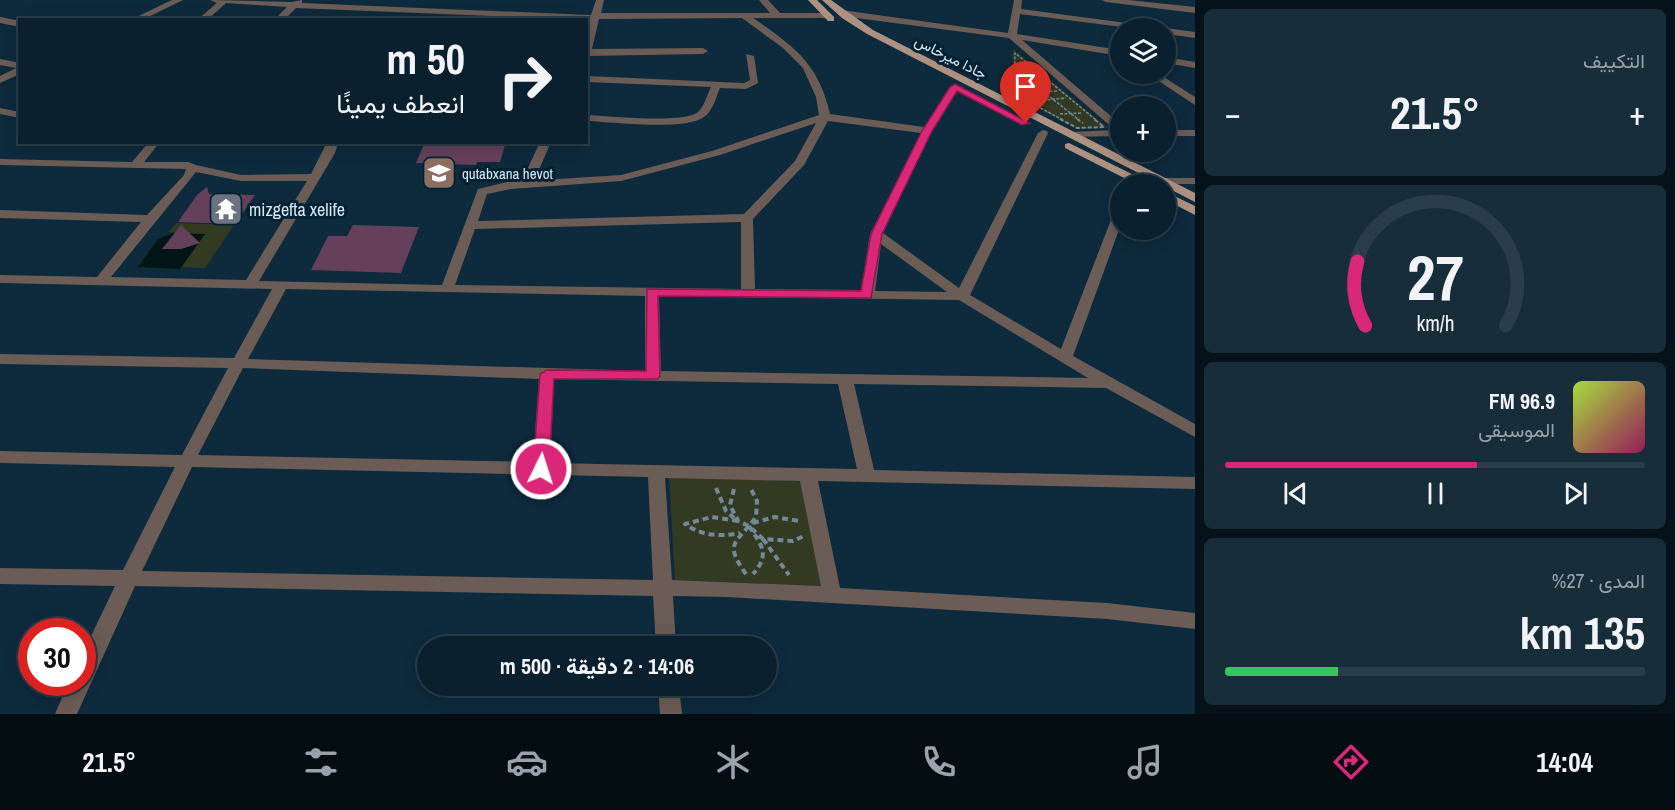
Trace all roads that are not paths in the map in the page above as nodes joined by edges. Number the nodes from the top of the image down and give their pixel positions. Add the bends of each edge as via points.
1 (179, 0) edge
2 (214, 0) edge
3 (435, 0) edge
4 (600, 0) edge
5 (763, 0) edge
6 (812, 0) edge
7 (826, 0) edge
8 (1018, 0) edge
9 (1106, 0) edge
10 (224, 1) edge
11 (297, 2) edge
12 (1168, 3) edge
13 (731, 7) dead end
14 (1195, 9) edge
15 (1016, 11) junction
16 (430, 12) junction
17 (841, 13) junction
18 (740, 15) junction
19 (777, 15) junction
20 (828, 15) junction
21 (595, 17) junction
22 (138, 18) edge
23 (203, 18) edge
24 (280, 18) edge
25 (0, 20) edge
26 (1110, 23) edge
27 (18, 24) edge
28 (1176, 32) edge
29 (1195, 35) edge
30 (1012, 36) junction
31 (588, 48) edge
32 (703, 51) dead end
33 (1110, 51) edge
34 (588, 52) edge
35 (749, 56) dead end
36 (1176, 61) edge
37 (0, 62) edge
38 (1195, 64) edge
39 (18, 67) edge
40 (18, 69) edge
41 (0, 80) edge
42 (588, 80) edge
43 (1168, 84) edge
44 (717, 85) junction
45 (955, 87) junction
46 (1180, 92) junction
47 (1195, 94) edge
48 (1195, 102) edge
49 (0, 111) edge
50 (18, 115) edge
51 (588, 117) edge
52 (825, 117) junction
53 (1110, 120) edge
54 (927, 131) junction
55 (1043, 132) junction
56 (1110, 132) edge
57 (1176, 133) edge
58 (1195, 133) edge
59 (1071, 135) junction
60 (152, 144) edge
61 (332, 144) edge
62 (545, 144) edge
63 (0, 162) edge
64 (135, 166) junction
65 (192, 168) junction
66 (1120, 174) edge
67 (1147, 174) edge
68 (313, 177) junction
69 (1195, 180) edge
70 (1176, 181) edge
71 (512, 185) junction
72 (1176, 189) edge
73 (1195, 198) edge
74 (1176, 201) edge
75 (1195, 211) edge
76 (0, 214) edge
77 (747, 218) junction
78 (150, 219) junction
79 (470, 225) junction
80 (876, 234) junction
81 (1110, 239) edge
82 (0, 279) edge
83 (100, 282) junction
84 (250, 285) junction
85 (281, 286) junction
86 (447, 289) junction
87 (652, 292) junction
88 (748, 292) junction
89 (867, 295) junction
90 (962, 296) junction
91 (1065, 358) junction
92 (0, 359) edge
93 (237, 363) junction
94 (547, 374) junction
95 (653, 376) junction
96 (845, 379) junction
97 (1112, 383) junction
98 (1195, 428) edge
99 (0, 457) edge
100 (187, 462) junction
101 (541, 469) junction
102 (656, 471) junction
103 (808, 476) junction
104 (867, 477) junction
105 (1195, 483) edge
106 (0, 576) edge
107 (128, 578) junction
108 (662, 588) junction
109 (832, 595) junction
110 (1195, 621) edge
111 (665, 636) edge
112 (96, 648) edge
113 (74, 696) edge
114 (670, 696) edge
115 (66, 714) edge
116 (671, 714) edge

1 - 22 street
2 - 10 street
3 - 16 street
4 - 21 street
5 - 19 street
6 - 20 main road
7 - 17 main road, جادا ميرخاس
8 - 15 street
9 - 12 street
10 - 11 street
10 - 23 street
11 - 16 street
11 - 24 street
12 - 14 street
13 - 18 street
15 - 26 street
15 - 30 street
16 - 21 street
17 - 30 street
17 - 59 main road, جادا ميرخاس via 870,32
18 - 19 street
18 - 21 street
18 - 52 street via 803,60 819,85
19 - 20 street
20 - 45 main road via 869,43
21 - 31 street
25 - 27 street
28 - 29 street
30 - 33 street
30 - 53 street
32 - 34 street
35 - 44 street via 755,81 746,86
36 - 38 street
37 - 39 street
40 - 41 street
42 - 44 street
43 - 46 street
44 - 51 street via 703,113 693,120
45 - 54 street
45 - 55 main road
46 - 47 street
46 - 48 street
49 - 50 street
52 - 54 street
52 - 71 street via 716,153 621,178
52 - 77 street via 800,163
54 - 80 street
55 - 66 main road
55 - 90 street
56 - 59 street
57 - 58 street
59 - 67 main road, جادا ميرخاس
60 - 64 street
61 - 68 street
62 - 71 street via 532,172
63 - 64 street
64 - 65 street
65 - 68 street via 241,178
65 - 78 street
68 - 84 street
69 - 70 street
71 - 79 street via 482,192
72 - 73 main road, جادا ميرخاس
74 - 75 main road
76 - 78 street
77 - 79 street
77 - 88 street
78 - 83 street
79 - 86 street
80 - 89 street
80 - 90 street
81 - 91 street
82 - 83 street
83 - 84 street
84 - 85 street
85 - 86 street
85 - 93 street
86 - 87 street
87 - 88 street
87 - 95 street
88 - 89 street
89 - 90 street
90 - 91 street
91 - 97 street
92 - 93 street
93 - 94 street
93 - 100 street
94 - 95 street
94 - 101 street
95 - 96 street
96 - 97 street
96 - 104 street
97 - 98 street
99 - 100 street
100 - 101 street
100 - 107 street
101 - 102 street
102 - 103 street
102 - 108 street
103 - 104 street
103 - 109 street
104 - 105 street
106 - 107 street
107 - 108 street
107 - 112 street
108 - 109 street
108 - 111 street
109 - 110 street via 1107,611
113 - 115 street
114 - 116 street

